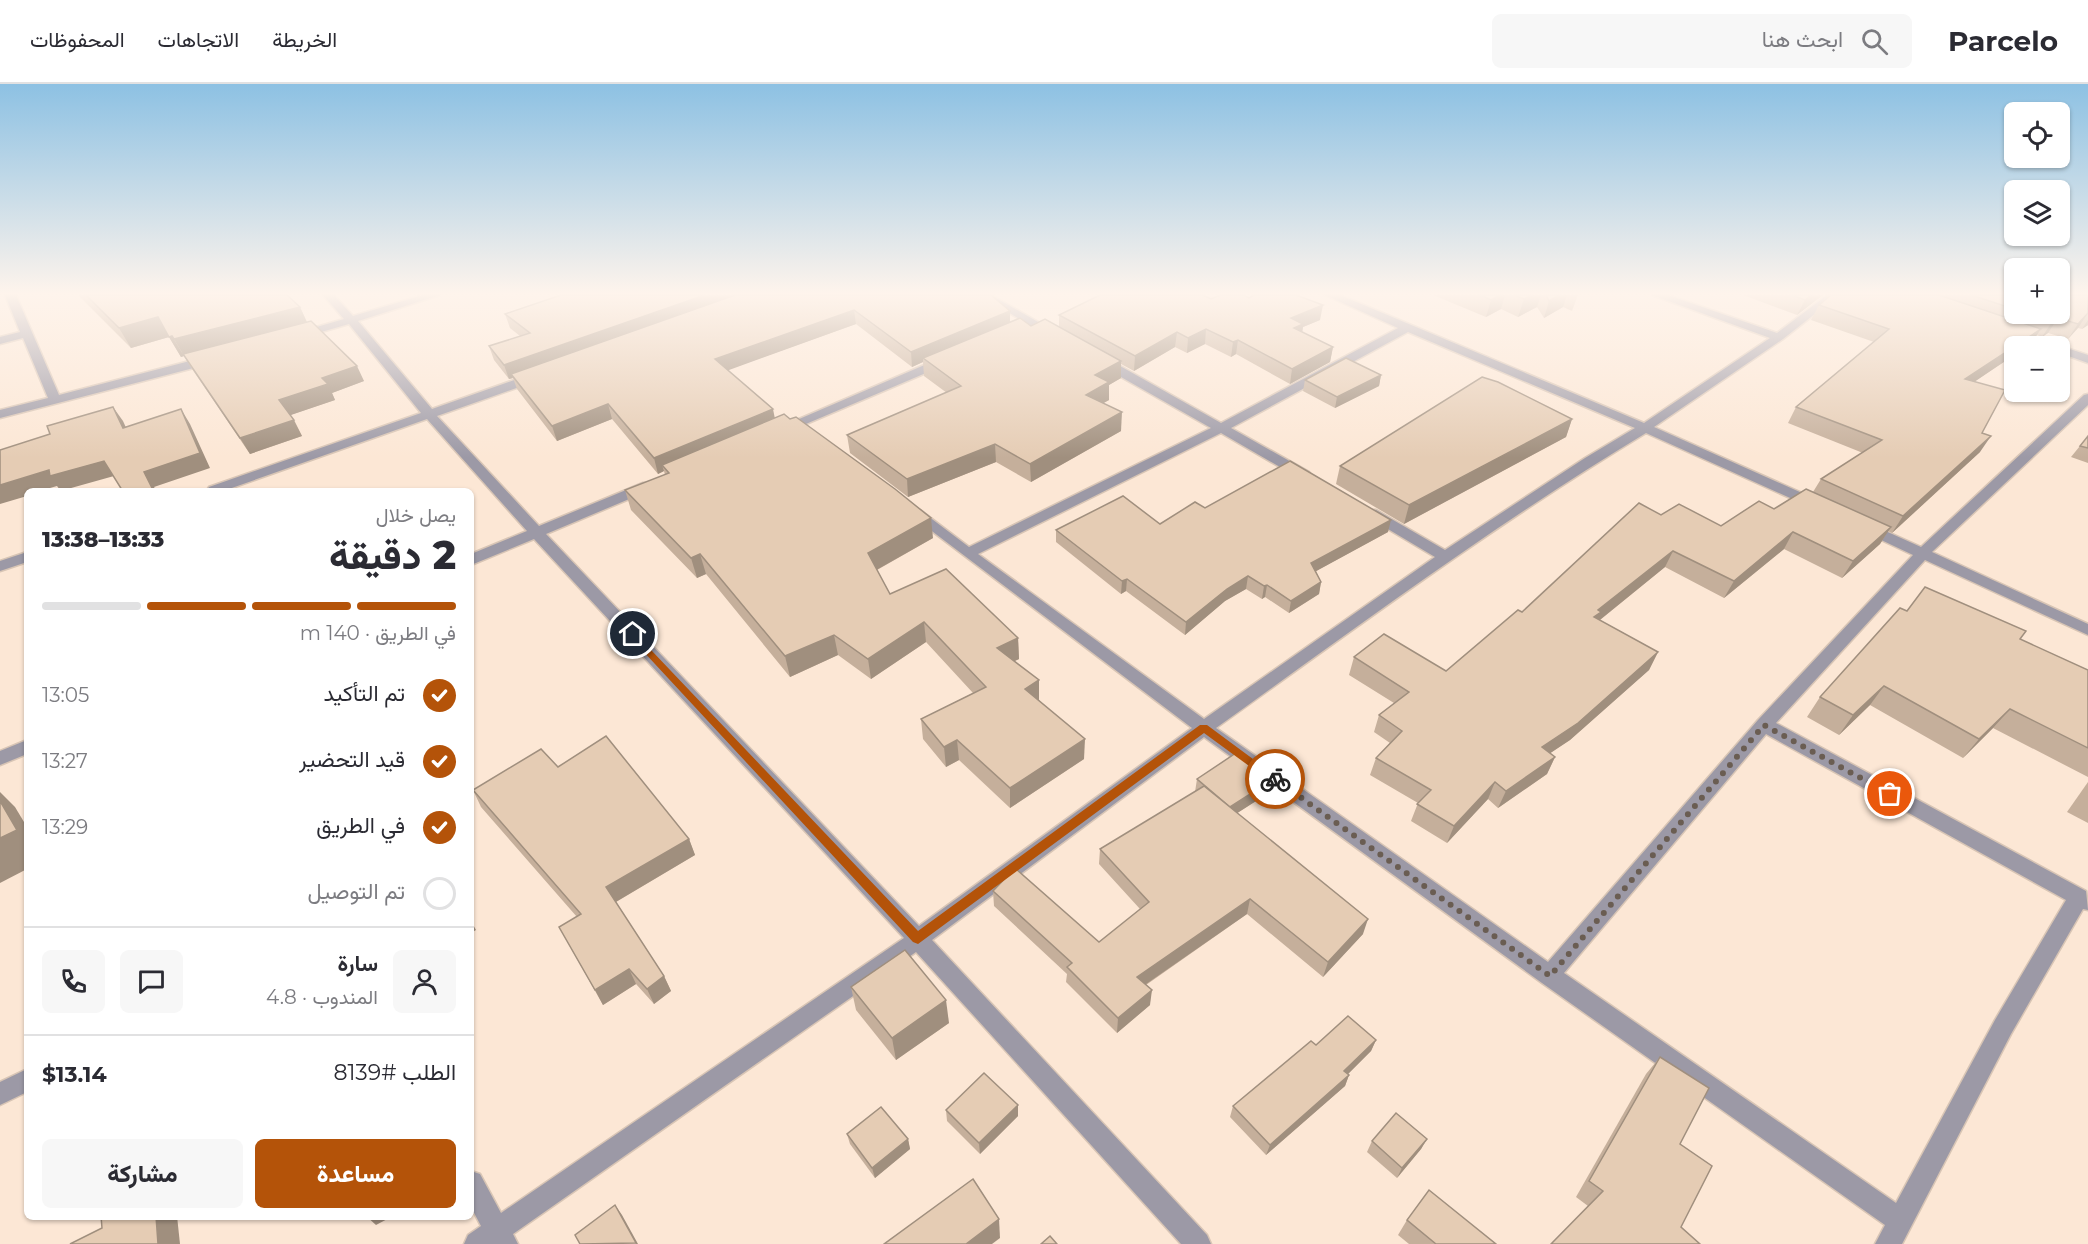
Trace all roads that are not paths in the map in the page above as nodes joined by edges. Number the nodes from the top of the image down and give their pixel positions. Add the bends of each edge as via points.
1 (33, 349) edge
2 (375, 349) edge
3 (1368, 349) edge
4 (1461, 349) edge
5 (1761, 349) edge
6 (2070, 353) edge
7 (958, 355) edge
8 (1092, 356) edge
9 (220, 357) edge
10 (2088, 359) edge
11 (552, 370) edge
12 (2088, 398) edge
13 (55, 400) junction
14 (0, 414) edge
15 (429, 414) junction
16 (1223, 427) junction
17 (1645, 428) junction
18 (765, 436) edge
19 (1314, 480) edge
20 (657, 482) edge
21 (220, 488) edge
22 (902, 502) edge
23 (1354, 504) edge
24 (1827, 510) edge
25 (1848, 519) edge
26 (537, 533) junction
27 (968, 553) junction
28 (1923, 553) junction
29 (1445, 557) junction
30 (24, 558) edge
31 (474, 559) edge
32 (0, 567) edge
33 (2088, 630) edge
34 (1764, 725) junction
35 (1204, 728) junction
36 (24, 748) edge
37 (0, 758) edge
38 (2083, 900) edge
39 (918, 939) junction
40 (1550, 976) junction
41 (24, 1082) edge
42 (0, 1094) edge
43 (474, 1188) edge
44 (1901, 1221) junction
45 (501, 1237) edge
46 (477, 1244) edge
47 (1198, 1244) edge
48 (1888, 1244) edge

1 - 13 street
2 - 15 street
3 - 16 street
4 - 17 street
5 - 17 street
6 - 10 street
7 - 18 street via 802,426
8 - 16 street
9 - 13 street
11 - 15 street
12 - 28 street
13 - 14 street
15 - 21 street
15 - 26 street
16 - 19 street
16 - 27 street
17 - 24 street
17 - 29 street
20 - 26 street
22 - 27 street
23 - 29 street
25 - 28 street
26 - 31 street
26 - 39 street
27 - 35 street
28 - 33 street
28 - 34 street
29 - 35 street
30 - 32 street
34 - 38 street
34 - 40 street
35 - 39 street
35 - 40 street
36 - 37 street
38 - 44 street via 2003,1027
39 - 45 street
39 - 47 street
40 - 44 street
41 - 42 street
43 - 45 street
44 - 48 street
45 - 46 street

